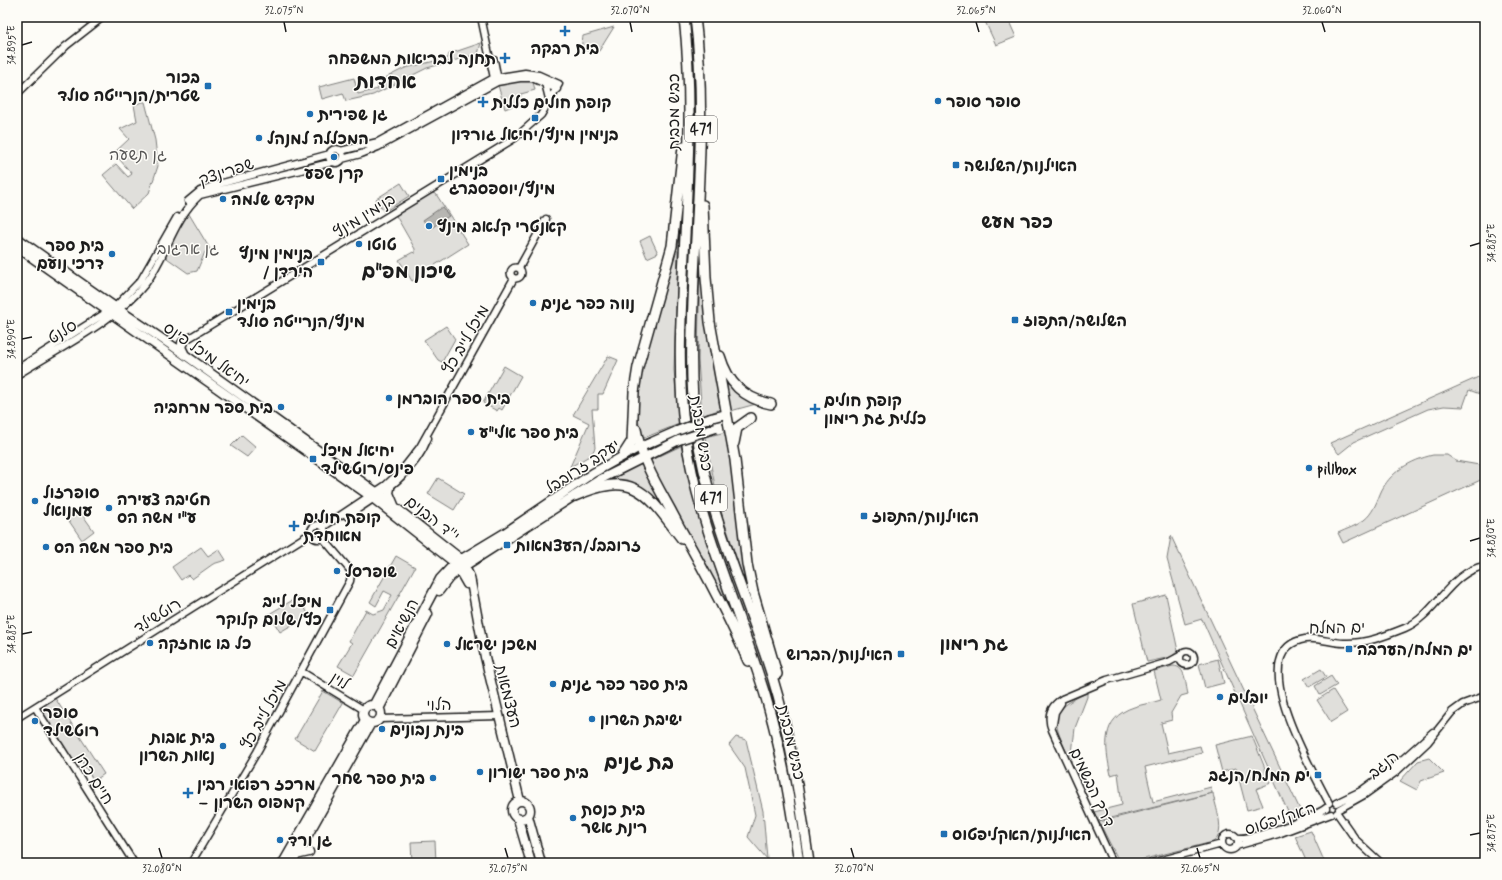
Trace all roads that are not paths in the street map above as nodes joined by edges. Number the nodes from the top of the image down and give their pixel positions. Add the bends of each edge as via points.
1 (103, 17) edge
2 (481, 17) edge
3 (684, 17) edge
4 (695, 17) edge
5 (688, 73) junction
6 (496, 79) junction
7 (545, 83) junction
8 (558, 87) junction
9 (17, 94) edge
10 (550, 103) junction
11 (701, 137) junction
12 (340, 151) junction
13 (330, 154) junction
14 (342, 159) junction
15 (332, 162) junction
16 (546, 219) dead end
17 (17, 238) edge
18 (17, 247) edge
19 (126, 303) junction
20 (114, 311) junction
21 (128, 316) junction
22 (710, 322) junction
23 (183, 342) junction
24 (171, 349) junction
25 (184, 353) junction
26 (17, 369) edge
27 (17, 375) edge
28 (771, 404) dead end
29 (634, 407) junction
30 (438, 413) junction
31 (726, 414) junction
32 (751, 418) dead end
33 (728, 424) junction
34 (640, 447) junction
35 (734, 452) junction
36 (623, 455) junction
37 (643, 457) junction
38 (390, 488) junction
39 (363, 490) junction
40 (375, 495) junction
41 (575, 496) junction
42 (362, 501) junction
43 (394, 506) junction
44 (324, 528) junction
45 (311, 533) junction
46 (322, 537) junction
47 (476, 551) junction
48 (448, 552) junction
49 (476, 561) junction
50 (460, 565) junction
51 (1485, 566) edge
52 (446, 571) junction
53 (706, 574) junction
54 (471, 581) junction
55 (473, 597) junction
56 (1180, 656) junction
57 (1169, 662) junction
58 (1181, 663) junction
59 (302, 672) junction
60 (1485, 696) edge
61 (35, 707) junction
62 (376, 707) junction
63 (364, 710) junction
64 (771, 714) junction
65 (500, 716) junction
66 (17, 718) edge
67 (379, 719) junction
68 (368, 721) junction
69 (788, 738) junction
70 (520, 802) junction
71 (1328, 805) junction
72 (1336, 810) junction
73 (528, 816) junction
74 (518, 819) junction
75 (1235, 837) junction
76 (1222, 844) junction
77 (1106, 846) junction
78 (1236, 846) junction
79 (309, 852) dead end
80 (296, 855) junction
81 (134, 863) edge
82 (191, 863) edge
83 (283, 863) edge
84 (292, 863) edge
85 (531, 863) edge
86 (541, 863) edge
87 (799, 863) edge
88 (809, 863) edge
89 (1113, 863) edge
90 (1116, 863) edge
91 (1151, 863) edge
92 (1381, 863) edge

1 - 9 street via 66,46
2 - 6 street
3 - 5 highway, כביש מכבית / 471
4 - 11 highway, כביש מכבית / 471 via 700,63
5 - 29 highway via 673,240 638,366
5 - 64 highway, כביש מכבית / 471 via 689,133 679,356 685,431 692,473 705,520
6 - 7 street via 525,77
6 - 8 street via 518,73 532,73 546,78
6 - 12 street via 378,142
6 - 14 street via 378,147
7 - 8 street
7 - 10 street
8 - 10 street, בנימין מינץ
10 - 23 street, בנימין מינץ via 541,115 515,138
11 - 22 highway via 705,266
11 - 69 highway, כביש מכבית / 471 via 691,336 696,430 702,466 717,521 771,674
12 - 13 street via 334,150
12 - 14 street
13 - 15 street
13 - 20 street, שפרינצק via 215,185 194,194 182,208 141,280
14 - 15 street via 337,163
15 - 19 street, שפרינצק via 200,195 184,211 146,282
16 - 30 street, מיכל לייב כץ via 519,268 512,270 511,276 514,278
17 - 20 main road, יחיאל מיכל פינס
18 - 20 main road, יחיאל מיכל פינס
19 - 20 street, שפרינצק
19 - 21 street via 124,307
20 - 21 main road, יחיאל מיכל פינס
20 - 24 main road, יחיאל מיכל פינס
20 - 26 street, סלנט
20 - 27 street, סלנט
21 - 24 main road, יחיאל מיכל פינס
22 - 28 highway via 723,366 734,385 749,397
22 - 31 highway
23 - 24 street, בנימין מינץ
23 - 25 main road via 181,347
24 - 25 main road, יחיאל מיכל פינס
24 - 39 main road, יחיאל מיכל פינס
25 - 40 main road, יחיאל מיכל פינס
29 - 34 highway
29 - 36 highway via 632,441
30 - 38 street, מיכל לייב כץ via 424,449
30 - 40 street, מיכל לייב כץ via 420,447 402,470
31 - 33 highway
31 - 34 main road, יעקב זרובבל, bridge
32 - 35 highway via 736,431
33 - 35 highway
33 - 37 main road, יעקב זרובבל, bridge via 679,440
34 - 36 main road, יעקב זרובבל
34 - 37 highway
35 - 69 highway via 748,569 780,684
36 - 47 main road, יעקב זרובבל
37 - 41 main road, יעקב זרובבל
37 - 53 highway
38 - 40 street, מיכל לייב כץ
38 - 43 main road via 389,493
39 - 40 main road, יחיאל מיכל פינס
39 - 42 main road via 365,496
40 - 42 street
40 - 43 main road, י''ד הבנים
40 - 44 street
40 - 48 main road, י''ד הבנים
41 - 49 main road, יעקב זרובבל
41 - 53 highway via 610,484 624,484 639,490 668,522
42 - 44 street
43 - 48 main road, י''ד הבנים
44 - 45 street via 319,524 314,525
44 - 46 street
45 - 46 street via 316,538
45 - 61 street, רוטשילד
46 - 59 street, מיכל לייב כץ via 352,574
47 - 48 main road
47 - 50 main road, יעקב זרובבל
48 - 50 main road, י''ד הבנים
48 - 52 main road
49 - 50 main road, יעקב זרובבל
49 - 54 main road
50 - 52 main road, הנשיאים
50 - 54 main road, העצמאות
50 - 55 main road, העצמאות
50 - 62 main road, הנשיאים via 440,589
51 - 71 street, ים המלח via 1460,578 1432,608 1408,627 1355,643 1304,639 1288,647 1282,655 1277,675 1286,713
52 - 62 main road, הנשיאים
53 - 64 highway via 736,633
54 - 55 main road, העצמאות
55 - 65 main road, העצמאות
56 - 57 street, דרך הבשמים
56 - 58 street
56 - 58 street via 1188,651 1193,657 1189,664
57 - 58 street, דרך הבשמים
57 - 77 street, דרך הבשמים via 1112,677 1069,696 1060,704 1053,717 1056,739
59 - 63 street, לוין
59 - 82 street, מיכל לייב כץ
60 - 72 street, הנגב via 1463,704 1452,712 1436,730 1384,774
61 - 66 street, רוטשילד
61 - 81 street, חיים כהן
62 - 63 main road via 368,706
62 - 67 main road
63 - 68 main road via 363,715
64 - 87 highway, כביש מכבית / 471 via 785,777
65 - 67 street, הלוי
65 - 70 main road, העצמאות
67 - 68 main road
68 - 80 main road
68 - 83 main road
69 - 88 highway, כביש מכבית / 471
70 - 73 main road via 528,805
70 - 74 main road via 512,809 513,815
71 - 72 street
71 - 72 street, ים המלח via 1328,812
71 - 75 street, האקליפטוס via 1315,815 1272,831 1243,839
72 - 78 street, האקליפטוס via 1278,834
72 - 92 street, ים המלח via 1356,840
73 - 74 main road
73 - 86 main road
74 - 85 main road
75 - 76 street via 1226,836
75 - 78 street
76 - 78 street via 1229,850
76 - 91 street
77 - 89 street, דרך הבשמים
77 - 90 street, דרך הבשמים
79 - 80 main road
80 - 84 main road

